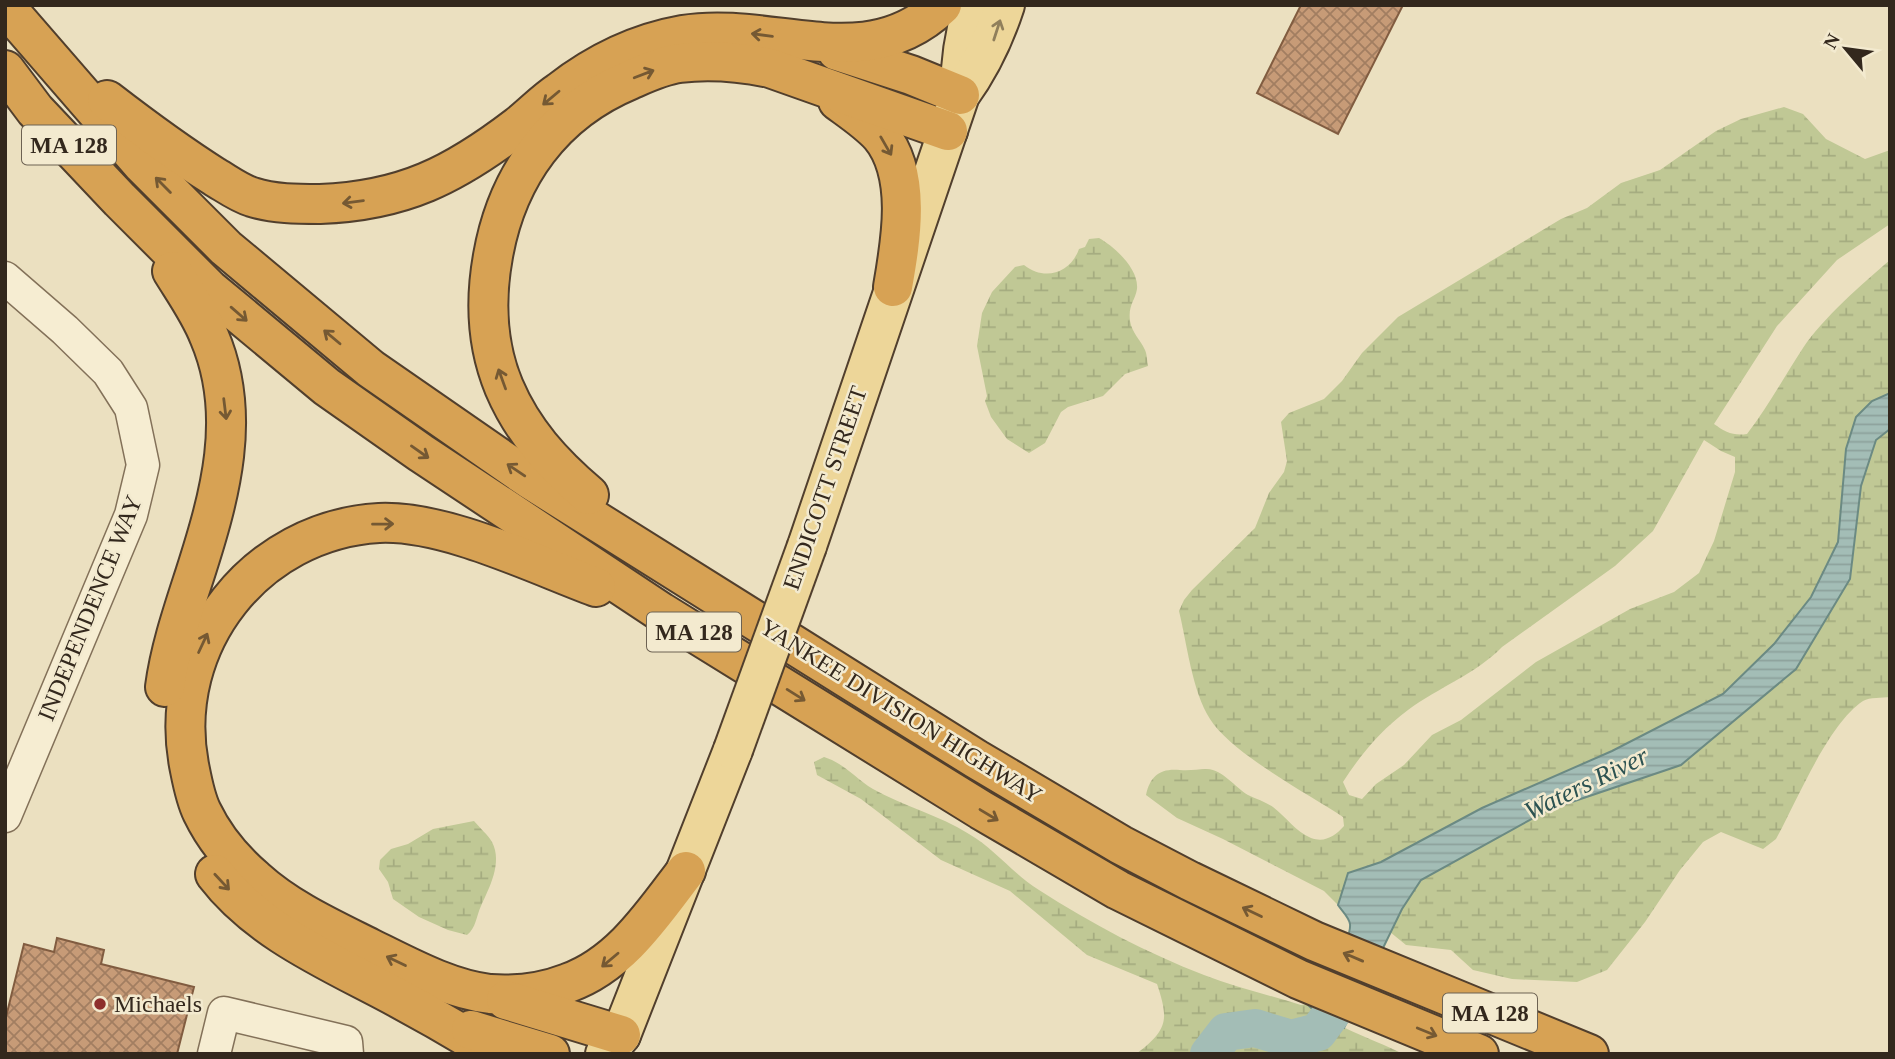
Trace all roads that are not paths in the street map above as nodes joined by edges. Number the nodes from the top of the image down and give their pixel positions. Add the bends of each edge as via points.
1 (942, 5) edge
2 (973, 5) edge
3 (1005, 5) edge
4 (5, 6) edge
5 (44, 52) junction
6 (799, 58) junction
7 (5, 70) edge
8 (961, 95) junction
9 (948, 131) junction
10 (136, 216) junction
11 (5, 278) edge
12 (893, 287) junction
13 (678, 572) junction
14 (661, 612) junction
15 (5, 816) edge
16 (686, 871) junction
17 (487, 993) junction
18 (442, 1021) junction
19 (616, 1048) edge
20 (214, 1054) edge
21 (347, 1054) edge
22 (495, 1054) edge
23 (550, 1054) edge
24 (1479, 1054) edge
25 (1589, 1054) edge

1 - 6 highway via 905,32
2 - 8 main road, ENDICOTT STREET via 965,30
8 -> 3 main road, ENDICOTT STREET via 994,41
4 - 5 highway, YANKEE DIVISION HIGHWAY / MA 128
6 -> 5 highway via 744,33 682,35 624,52 558,92 475,157 435,179 390,196 309,204 251,197 173,149
13 -> 5 highway, YANKEE DIVISION HIGHWAY / MA 128 via 531,480 371,369 226,248 142,164
6 - 8 highway via 911,75
6 - 9 highway
6 -> 12 highway via 835,99 881,137 890,153 898,175 902,225
13 -> 6 highway via 557,467 518,415 494,356 488,313 497,230 524,168 550,135 597,96 678,63
7 - 10 highway, YANKEE DIVISION HIGHWAY / MA 128 via 35,110
8 - 9 main road, ENDICOTT STREET
9 - 12 main road, ENDICOTT STREET
10 -> 14 highway, YANKEE DIVISION HIGHWAY / MA 128 via 209,289 327,387
10 -> 18 highway via 210,336 228,433 213,514 166,680 160,721 169,789 200,853 218,878 259,917 317,956
11 - 15 street, INDEPENDENCE WAY via 107,372 131,408 143,465 131,515
12 - 16 main road, ENDICOTT STREET, bridge via 807,546
25 -> 13 highway, YANKEE DIVISION HIGHWAY / MA 128 via 1314,941 1189,881 1057,808
17 -> 14 highway via 410,968 290,906 255,880 226,849 202,812 184,740 191,672 204,640 226,606 260,569 309,540 345,527 382,523 444,531
14 -> 24 highway, YANKEE DIVISION HIGHWAY / MA 128 via 1055,854 1167,915 1298,979
16 -> 17 highway via 636,934 593,972 523,995
16 - 19 main road, ENDICOTT STREET
17 - 19 highway
18 - 22 highway
18 - 23 highway
20 - 21 street via 224,1013 346,1042

